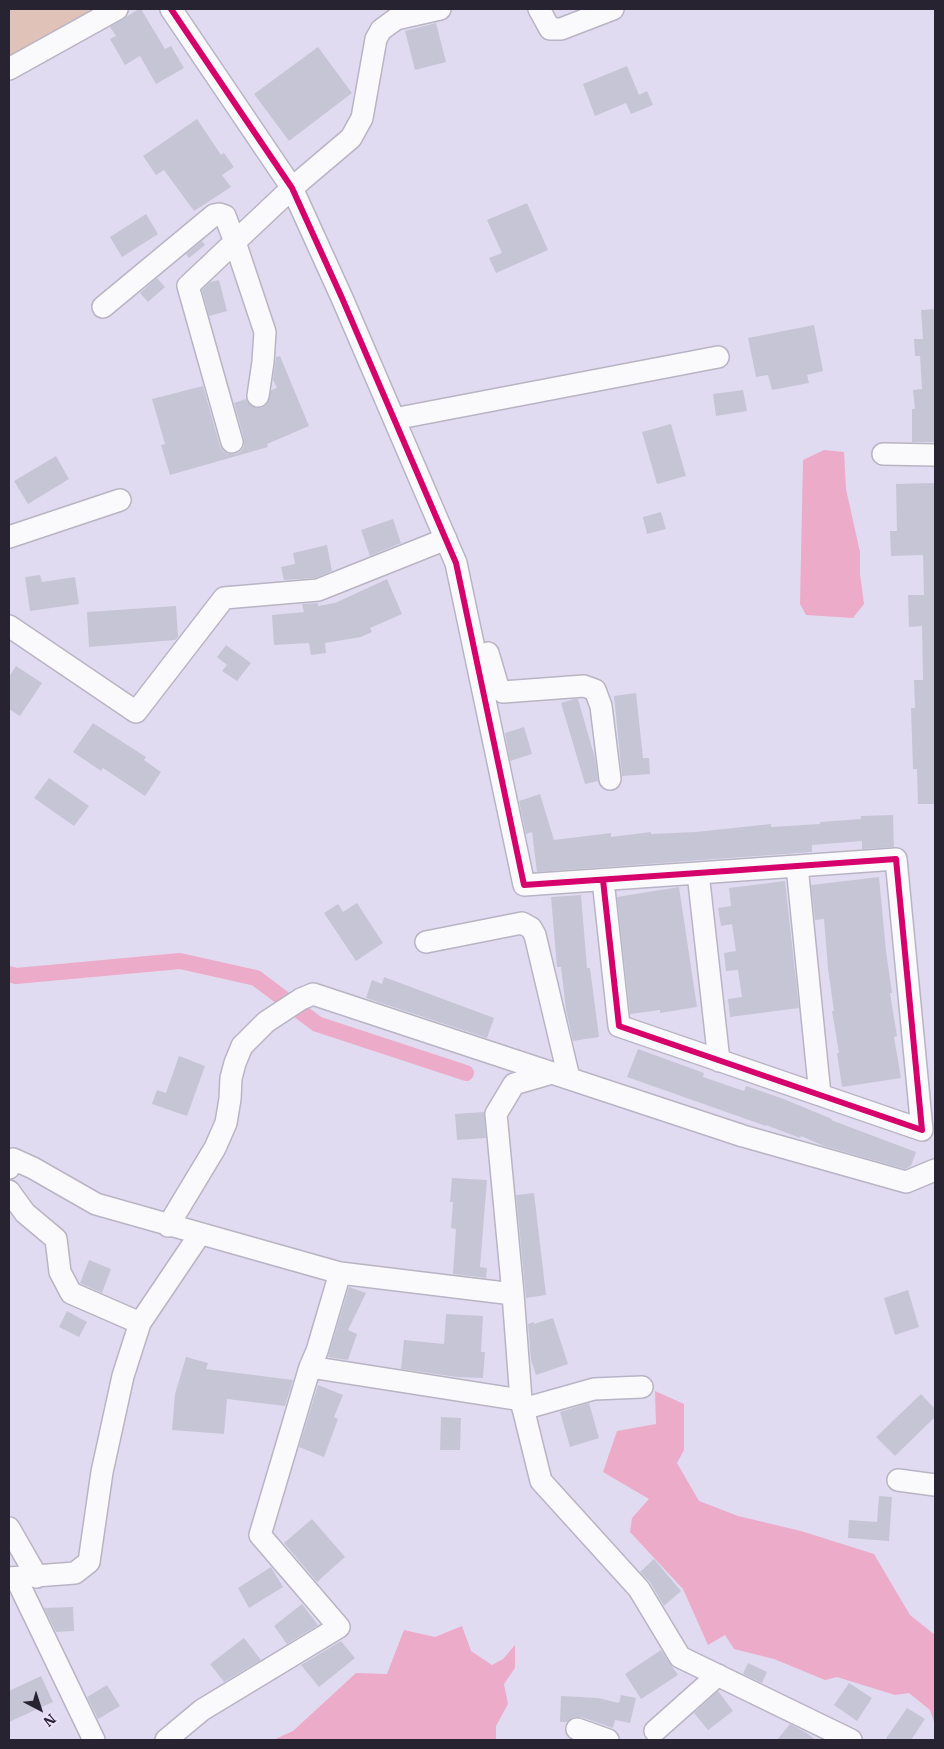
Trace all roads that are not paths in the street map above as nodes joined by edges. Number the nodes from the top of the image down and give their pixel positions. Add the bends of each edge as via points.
1 (117, 9) edge
2 (171, 9) edge
3 (440, 9) edge
4 (539, 9) edge
5 (614, 9) edge
6 (9, 69) edge
7 (292, 188) junction
8 (235, 242) junction
9 (103, 307) dead end
10 (718, 357) dead end
11 (258, 396) dead end
12 (394, 419) junction
13 (232, 442) dead end
14 (883, 454) dead end
15 (935, 455) edge
16 (120, 500) dead end
17 (9, 536) edge
18 (446, 538) junction
19 (456, 563) junction
20 (9, 626) edge
21 (610, 779) dead end
22 (797, 866) junction
23 (698, 873) junction
24 (603, 880) junction
25 (426, 942) dead end
26 (720, 1061) junction
27 (560, 1075) junction
28 (820, 1095) junction
29 (9, 1168) edge
30 (935, 1170) edge
31 (9, 1190) edge
32 (168, 1226) junction
33 (200, 1234) junction
34 (340, 1273) junction
35 (513, 1294) junction
36 (140, 1323) junction
37 (310, 1367) junction
38 (642, 1387) dead end
39 (522, 1404) junction
40 (898, 1480) dead end
41 (935, 1485) edge
42 (9, 1528) edge
43 (37, 1577) junction
44 (12, 1578) edge
45 (718, 1675) junction
46 (577, 1730) dead end
47 (655, 1731) dead end
48 (94, 1740) edge
49 (166, 1740) edge
50 (608, 1740) edge
51 (850, 1740) edge

1 - 6 street
2 - 7 street
3 - 7 street via 396,19 381,30 376,39 362,118 351,138
4 - 5 street via 550,28 561,29
7 - 8 street
7 - 12 street
8 - 9 street via 225,216 214,215
8 - 11 street via 264,332 264,362
8 - 13 street via 188,286
10 - 12 street
12 - 18 street
14 - 15 street
16 - 17 street
18 - 19 street
18 - 20 street via 318,590 224,598 136,712
19 - 21 street via 473,578 480,624 496,682 503,692 584,686 595,690 601,706
19 - 24 street via 524,885
22 - 23 street
22 - 28 street
22 - 28 street via 896,859 922,1130
23 - 24 street
23 - 26 street
24 - 26 street via 619,1026
25 - 27 street via 522,923 531,928
26 - 28 street
27 - 30 street via 743,1136 906,1182
27 - 32 street via 313,994 266,1022 242,1046 231,1078 226,1123 215,1148
27 - 35 street via 514,1084 496,1114
29 - 32 street via 13,1159 96,1204
31 - 36 street via 24,1213 56,1239 60,1272 71,1293
32 - 33 street
33 - 34 street
33 - 36 street
34 - 35 street
34 - 37 street
35 - 39 street
36 - 43 street via 123,1376 102,1472 89,1562 75,1573
37 - 39 street
37 - 49 street via 260,1535 339,1628 202,1710
38 - 39 street via 594,1389
39 - 45 street via 541,1481 638,1589 680,1657
40 - 41 street
42 - 43 street
43 - 44 street
44 - 48 street
45 - 47 street
45 - 51 street
46 - 50 street

